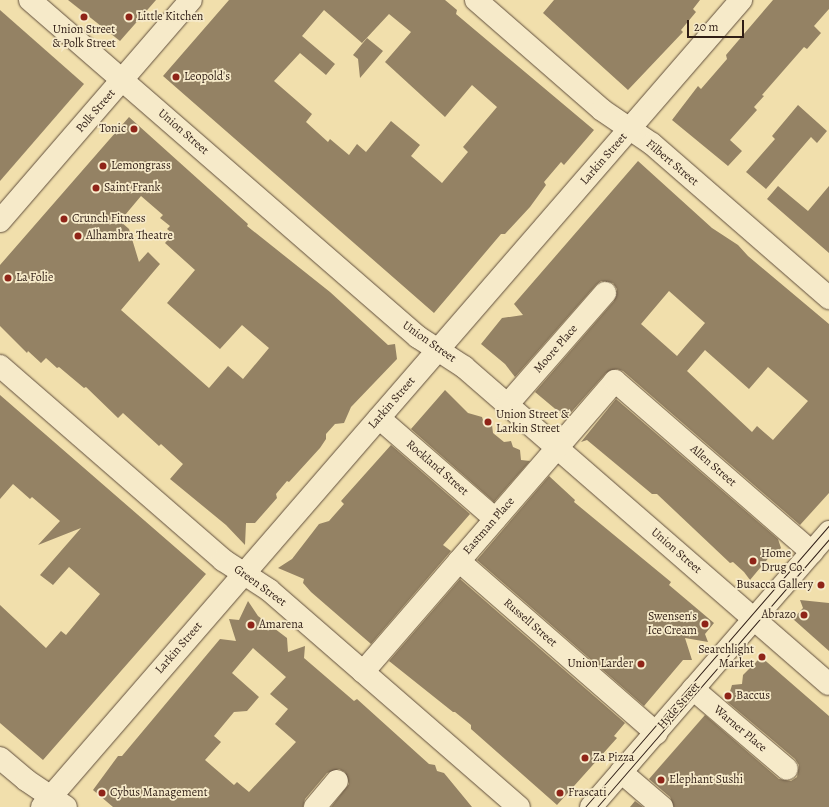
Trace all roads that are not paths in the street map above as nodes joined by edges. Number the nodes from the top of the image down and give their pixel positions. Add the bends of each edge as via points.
1 (30, 0) edge
2 (191, 0) edge
3 (476, 0) edge
4 (741, 0) edge
5 (122, 80) junction
6 (630, 129) junction
7 (0, 221) edge
8 (605, 293) dead end
9 (829, 298) edge
10 (438, 350) junction
11 (0, 366) edge
12 (615, 380) joint
13 (507, 405) junction
14 (379, 418) junction
15 (557, 448) junction
16 (495, 519) junction
17 (822, 546) edge
18 (459, 561) junction
19 (244, 574) junction
20 (754, 619) junction
21 (363, 672) junction
22 (829, 684) edge
23 (693, 689) junction
24 (656, 733) junction
25 (0, 758) edge
26 (787, 769) dead end
27 (621, 772) junction
28 (337, 782) dead end
29 (53, 804) edge
30 (315, 807) edge
31 (519, 807) edge
32 (591, 807) edge
33 (662, 807) edge

1 - 5 street, Union Street
2 - 5 street, Polk Street
3 - 6 street, Filbert Street via 602,110
4 - 6 street, Larkin Street
5 - 7 street, Polk Street
5 - 10 street, Union Street via 418,337
6 - 9 street, Filbert Street via 652,144
6 - 10 street, Larkin Street
8 - 13 street, Moore Place
10 - 13 street, Union Street via 458,362
10 - 14 street, Larkin Street
11 - 19 street, Green Street via 223,560
12 - 15 street, Eastman Place
12 - 17 street, Allen Street
13 - 15 street, Union Street
14 - 16 street, Rockland Street
14 - 19 street, Larkin Street
15 - 16 street, Eastman Place
15 - 20 street, Union Street
16 - 18 street, Eastman Place
17 - 20 street, Hyde Street
18 - 21 street, Eastman Place
18 - 24 street, Russell Street
19 - 21 street, Green Street via 269,590
19 - 29 street, Larkin Street
20 - 22 street, Union Street
20 - 23 street, Hyde Street
21 - 31 street, Green Street
23 - 24 street, Hyde Street
23 - 26 street, Warner Place
24 - 27 street, Hyde Street
25 - 29 street
27 - 32 street, Hyde Street
27 - 33 street
28 - 30 street

